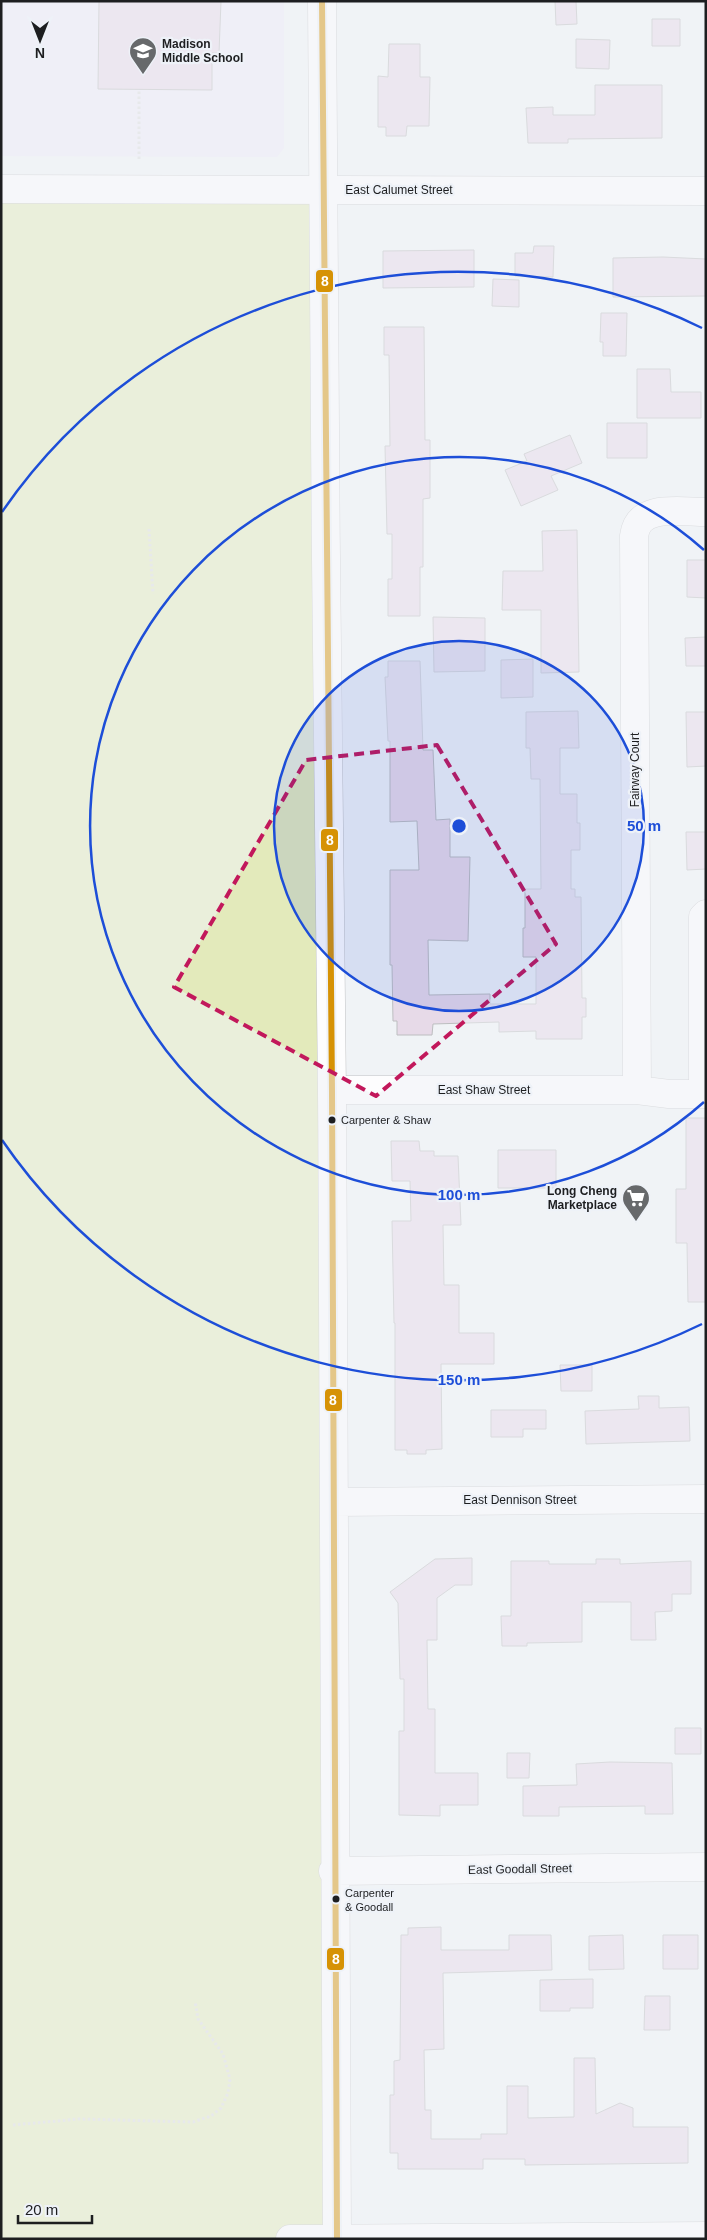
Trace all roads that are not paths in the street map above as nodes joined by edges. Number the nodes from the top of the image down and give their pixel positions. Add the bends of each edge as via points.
1 (322, 1) edge
2 (1, 189) edge
3 (322, 189) junction
4 (706, 191) edge
5 (706, 512) edge
6 (706, 914) edge
7 (332, 1090) junction
8 (637, 1090) junction
9 (704, 1094) edge
10 (706, 1499) edge
11 (335, 1502) junction
12 (706, 1867) edge
13 (333, 1871) junction
14 (706, 2236) edge
15 (290, 2239) edge
16 (337, 2239) edge

1 - 3 street
2 - 3 street, East Calumet Street
3 - 4 street, East Calumet Street
3 - 7 street
5 - 8 street, Fairway Court via 649,514 635,526
6 - 9 street via 703,917
7 - 8 street, East Shaw Street
7 - 11 street
8 - 9 street, East Shaw Street
10 - 11 street, East Dennison Street
11 - 13 street
12 - 13 street, East Goodall Street
13 - 16 street
14 - 16 street
15 - 16 street

